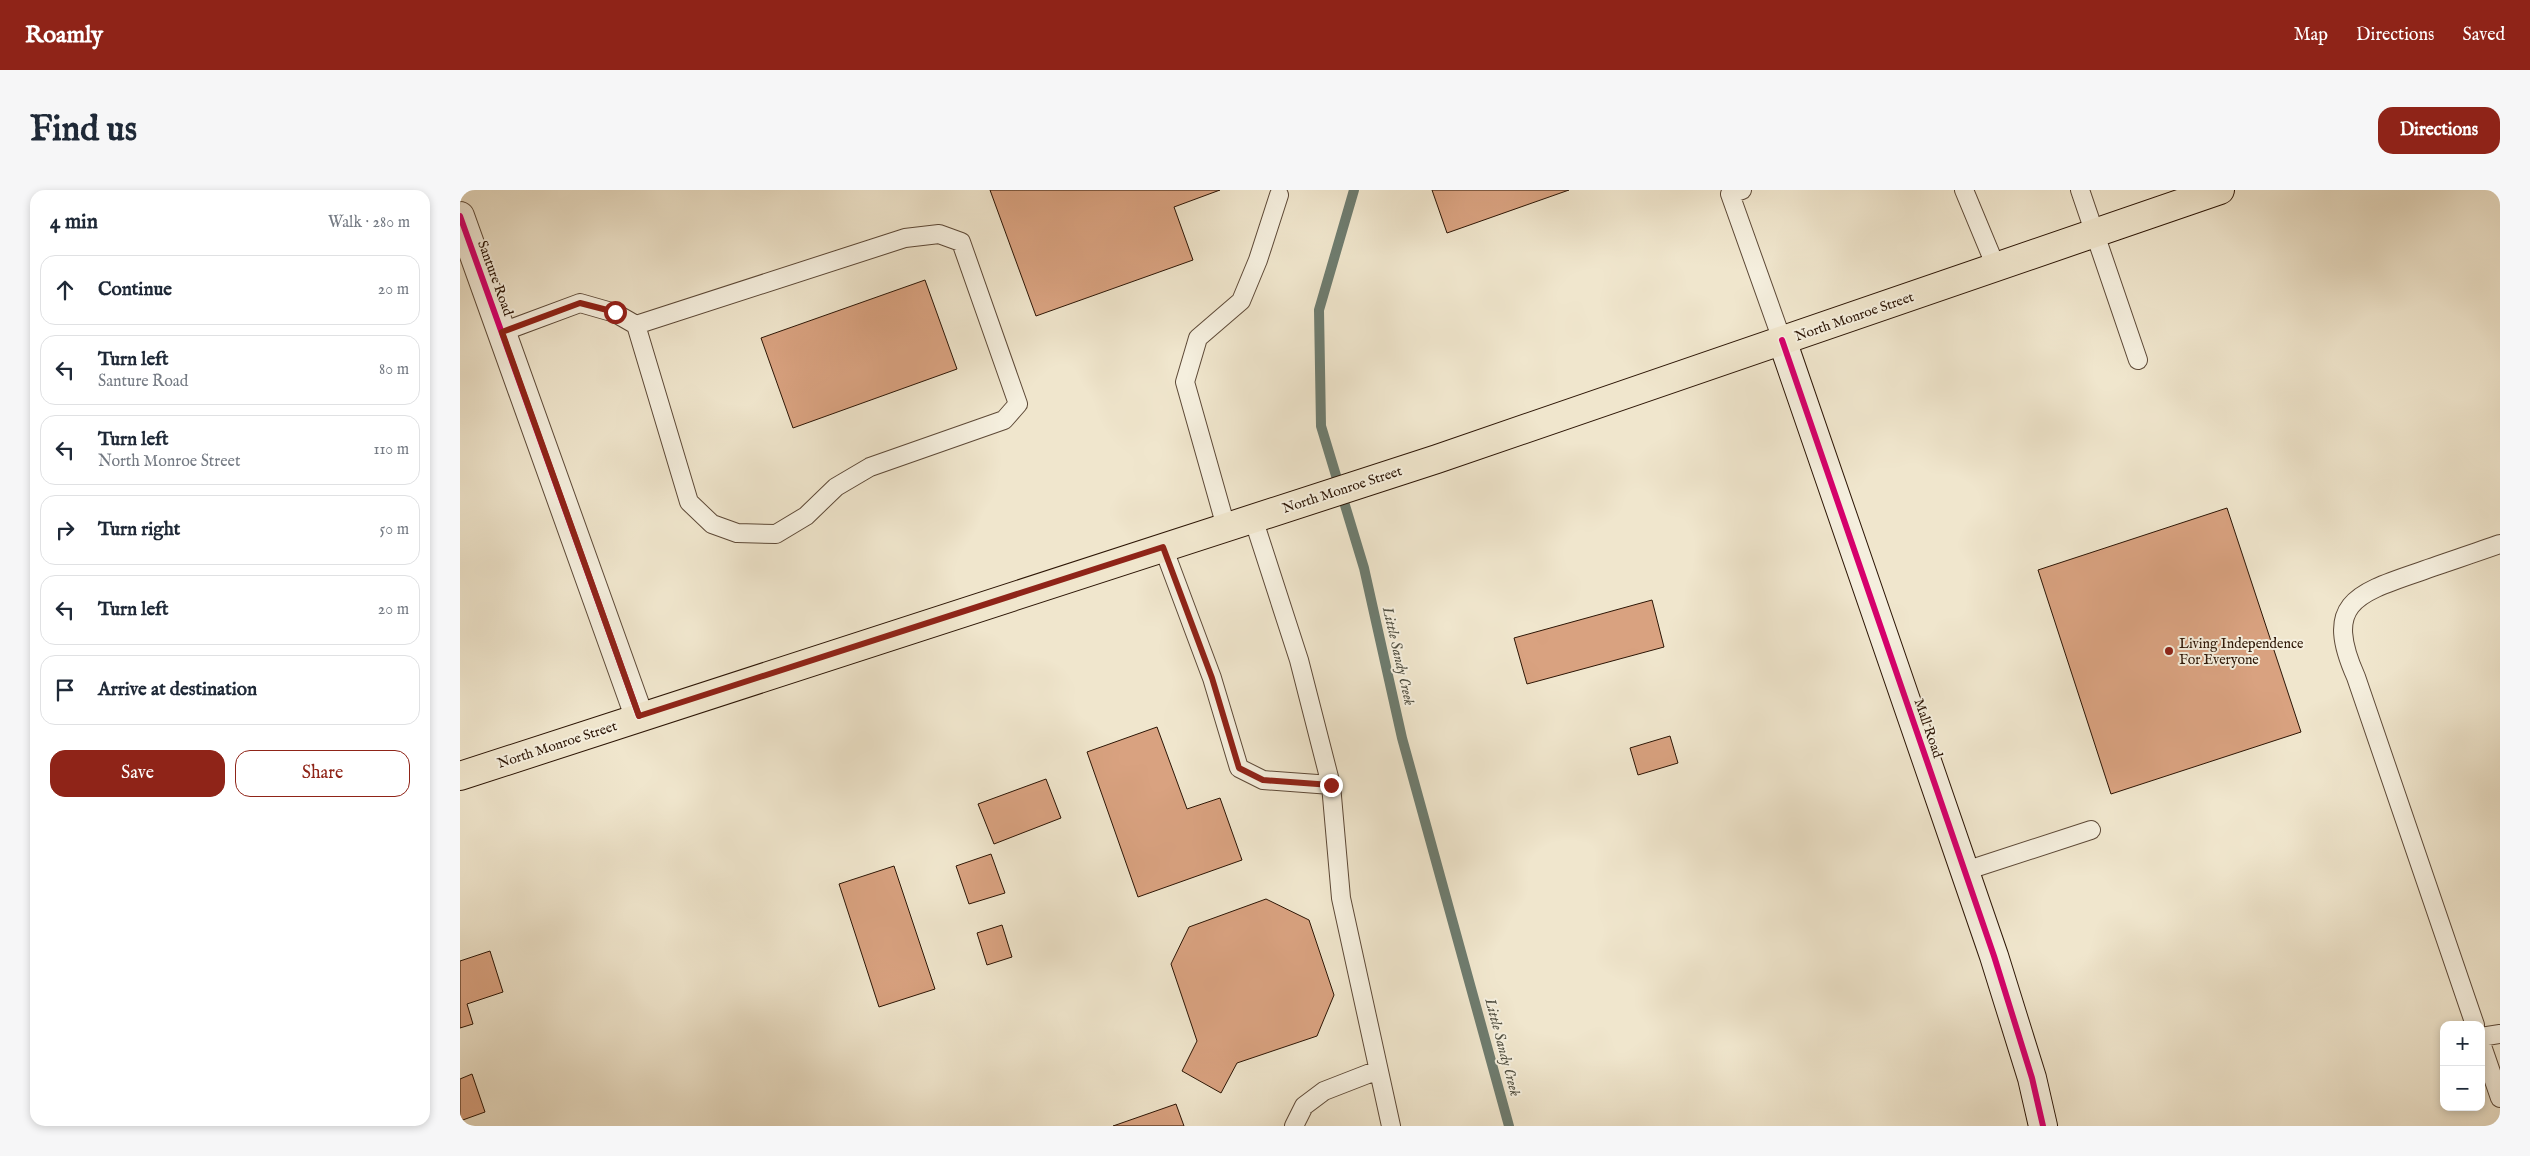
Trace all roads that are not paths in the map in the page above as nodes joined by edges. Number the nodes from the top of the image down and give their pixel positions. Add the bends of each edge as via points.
1 (1964, 190) edge
2 (2080, 190) edge
3 (2220, 190) edge
4 (1733, 191) edge
5 (1280, 195) dead end
6 (460, 216) edge
7 (2094, 233) junction
8 (1996, 267) junction
9 (636, 325) junction
10 (502, 332) junction
11 (1782, 340) junction
12 (2138, 360) dead end
13 (1253, 518) junction
14 (1226, 527) junction
15 (2500, 544) edge
16 (1163, 547) junction
17 (639, 716) junction
18 (460, 776) edge
19 (1331, 785) junction
20 (2091, 830) dead end
21 (1965, 871) junction
22 (2474, 1021) edge
23 (2500, 1034) edge
24 (2485, 1036) edge
25 (2485, 1055) edge
26 (1378, 1070) junction
27 (2500, 1098) edge
28 (1294, 1126) edge
29 (1391, 1126) edge
30 (2043, 1126) edge

1 - 8 lane
2 - 7 lane
3 - 7 main road, North Monroe Street
4 - 11 lane
5 - 14 lane via 1241,301 1198,338 1185,382
6 - 10 street, Santure Road
7 - 8 main road, North Monroe Street
7 - 12 lane
8 - 11 main road, North Monroe Street
9 - 9 lane via 689,502 712,524 737,533 776,534 806,516 836,488 870,467 1004,420 1018,404 961,242 939,234 906,238
9 - 10 lane via 615,312 580,303
10 - 17 street, Santure Road
11 - 13 main road, North Monroe Street via 1437,459
11 - 21 street, Mall Road
13 - 14 main road, North Monroe Street
13 - 19 lane via 1299,660
14 - 16 main road, North Monroe Street
15 - 22 lane via 2371,588 2351,606 2344,620 2342,636
16 - 17 main road, North Monroe Street
16 - 19 lane via 1212,678 1239,768 1263,780
17 - 18 main road, North Monroe Street
19 - 26 lane via 1341,898
20 - 21 lane
21 - 30 street, Mall Road via 2032,1078
23 - 24 lane
25 - 27 lane
26 - 28 lane via 1324,1091 1304,1106
26 - 29 lane

